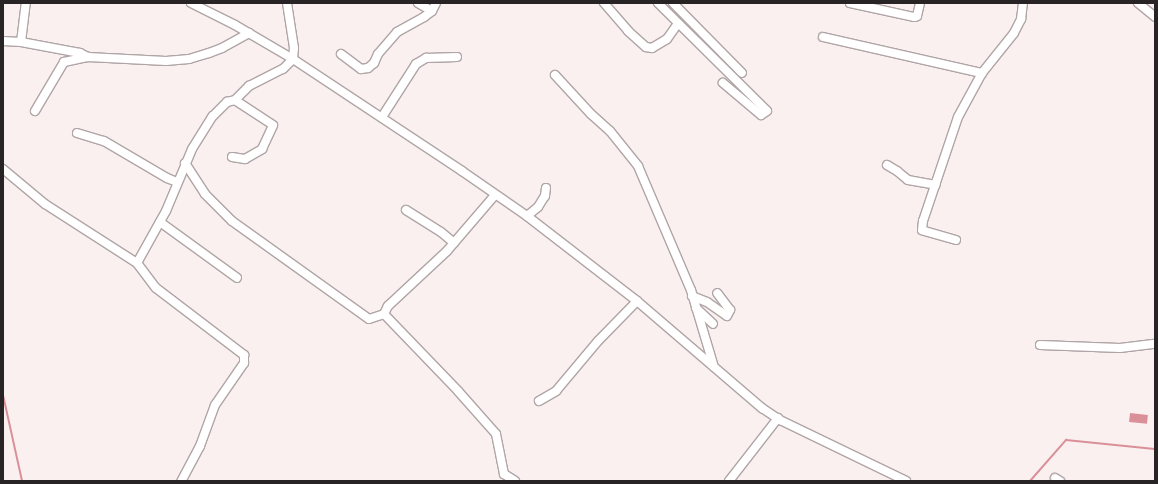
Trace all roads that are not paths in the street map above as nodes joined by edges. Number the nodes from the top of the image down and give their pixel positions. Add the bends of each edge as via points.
1 (26, 3) edge
2 (191, 3) edge
3 (287, 3) edge
4 (418, 3) edge
5 (436, 3) edge
6 (604, 3) edge
7 (658, 3) edge
8 (673, 3) edge
9 (850, 3) edge
10 (920, 3) edge
11 (1023, 3) edge
12 (1138, 3) edge
13 (432, 11) junction
14 (1155, 17) edge
15 (678, 23) junction
16 (249, 33) junction
17 (823, 37) dead end
18 (3, 41) edge
19 (21, 42) junction
20 (341, 54) dead end
21 (88, 57) junction
22 (457, 57) dead end
23 (293, 59) junction
24 (742, 73) dead end
25 (982, 73) junction
26 (555, 75) dead end
27 (723, 83) dead end
28 (235, 100) junction
29 (35, 111) dead end
30 (382, 117) junction
31 (77, 133) dead end
32 (232, 157) dead end
33 (185, 163) junction
34 (887, 165) dead end
35 (3, 169) edge
36 (177, 182) junction
37 (936, 184) junction
38 (546, 188) dead end
39 (495, 195) junction
40 (406, 210) dead end
41 (527, 216) junction
42 (160, 222) junction
43 (956, 240) dead end
44 (454, 243) junction
45 (137, 263) junction
46 (237, 278) dead end
47 (717, 293) dead end
48 (692, 296) junction
49 (637, 301) junction
50 (696, 308) junction
51 (384, 314) junction
52 (713, 324) dead end
53 (1155, 344) edge
54 (1040, 345) dead end
55 (715, 368) junction
56 (539, 400) dead end
57 (778, 418) junction
58 (181, 481) edge
59 (515, 481) edge
60 (729, 481) edge
61 (906, 481) edge

1 - 19 street
2 - 16 street
3 - 23 street via 294,48
4 - 13 street
5 - 13 street
6 - 15 street via 646,47 652,48 663,42
7 - 15 street
8 - 24 street
9 - 10 street via 914,17 917,16
11 - 25 street via 1021,19 1014,33
12 - 14 street
13 - 20 street via 397,32 378,54 374,64 368,68 361,69
15 - 27 street via 767,111 761,115
16 - 21 street via 222,48 177,61 150,62
16 - 23 street
17 - 25 street
18 - 19 street
19 - 21 street via 80,53
21 - 29 street via 64,62
22 - 30 street via 426,58 416,64
23 - 28 street via 288,65 250,86
23 - 30 street
25 - 37 street via 958,117
26 - 48 street via 610,131 638,166
28 - 32 street via 273,125 262,149 244,159
28 - 33 street via 227,102 212,116
30 - 39 street
31 - 36 street via 104,141
33 - 36 street
33 - 51 street via 205,194 232,221 369,319
34 - 37 street via 908,180
35 - 45 street via 50,207
36 - 42 street
37 - 43 street via 922,230
38 - 41 street via 545,196 538,207
39 - 41 street
39 - 44 street
40 - 44 street
41 - 49 street
42 - 45 street
42 - 46 street
44 - 51 street via 388,306
45 - 58 street via 156,288 236,347 245,358 215,405 200,446
47 - 48 street via 730,310 727,316 707,302
48 - 50 street
49 - 55 street
49 - 56 street via 556,390
50 - 52 street
50 - 55 street
51 - 59 street via 496,434 504,474
53 - 54 street via 1121,348
55 - 57 street via 762,408
57 - 60 street
57 - 61 street

